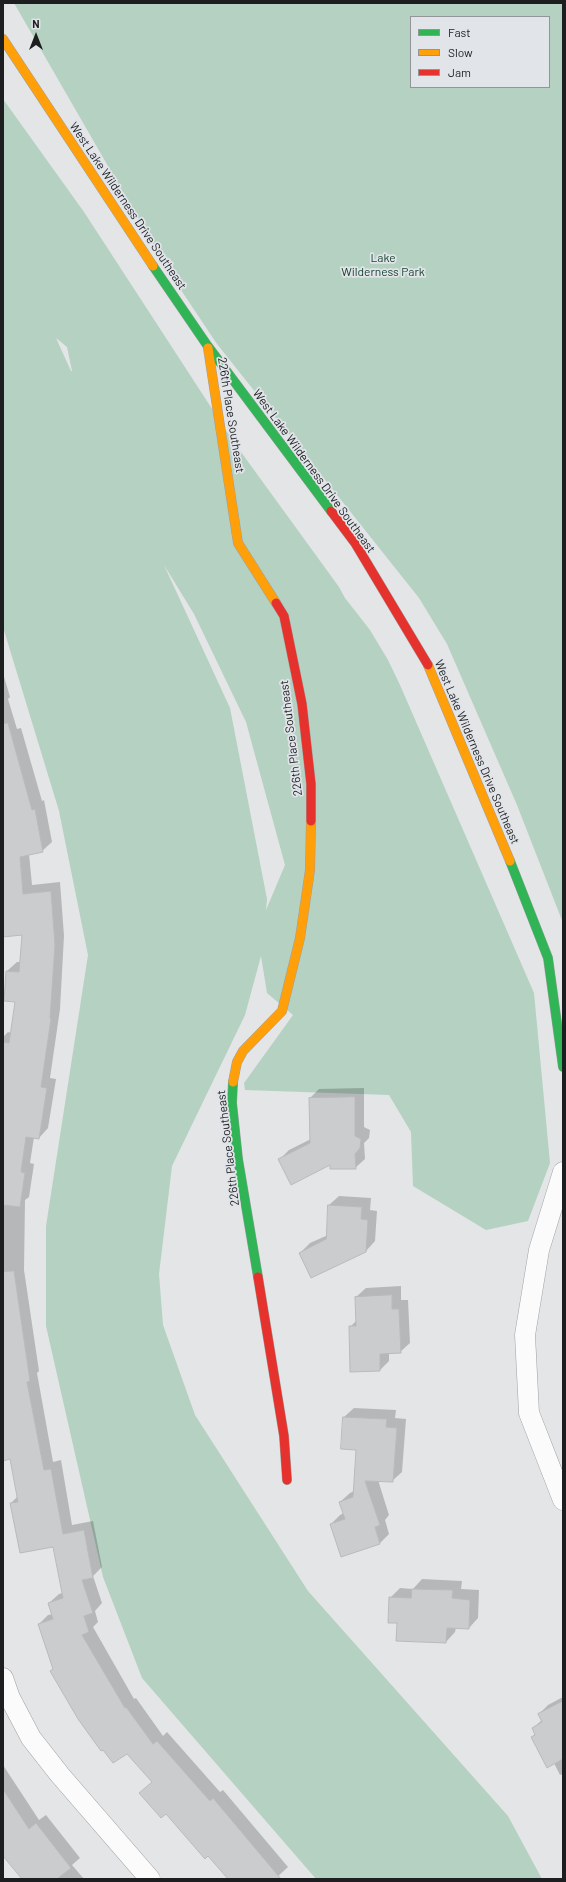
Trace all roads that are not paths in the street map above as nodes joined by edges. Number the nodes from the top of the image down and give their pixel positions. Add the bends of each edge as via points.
1 (3, 40) edge
2 (207, 345) junction
3 (563, 1067) edge
4 (563, 1172) edge
5 (287, 1480) dead end
6 (563, 1500) edge
7 (3, 1678) edge
8 (150, 1879) edge

1 - 2 street, West Lake Wilderness Drive Southeast
2 - 3 street, West Lake Wilderness Drive Southeast via 355,544 430,668 521,885 548,958
2 - 5 street, 226th Place Southeast via 238,544 284,616 302,704 311,784 310,870 300,938 282,1012 236,1061 232,1076 238,1159 284,1436
4 - 6 street via 540,1250 525,1335 529,1413
7 - 8 street via 10,1698 31,1738

